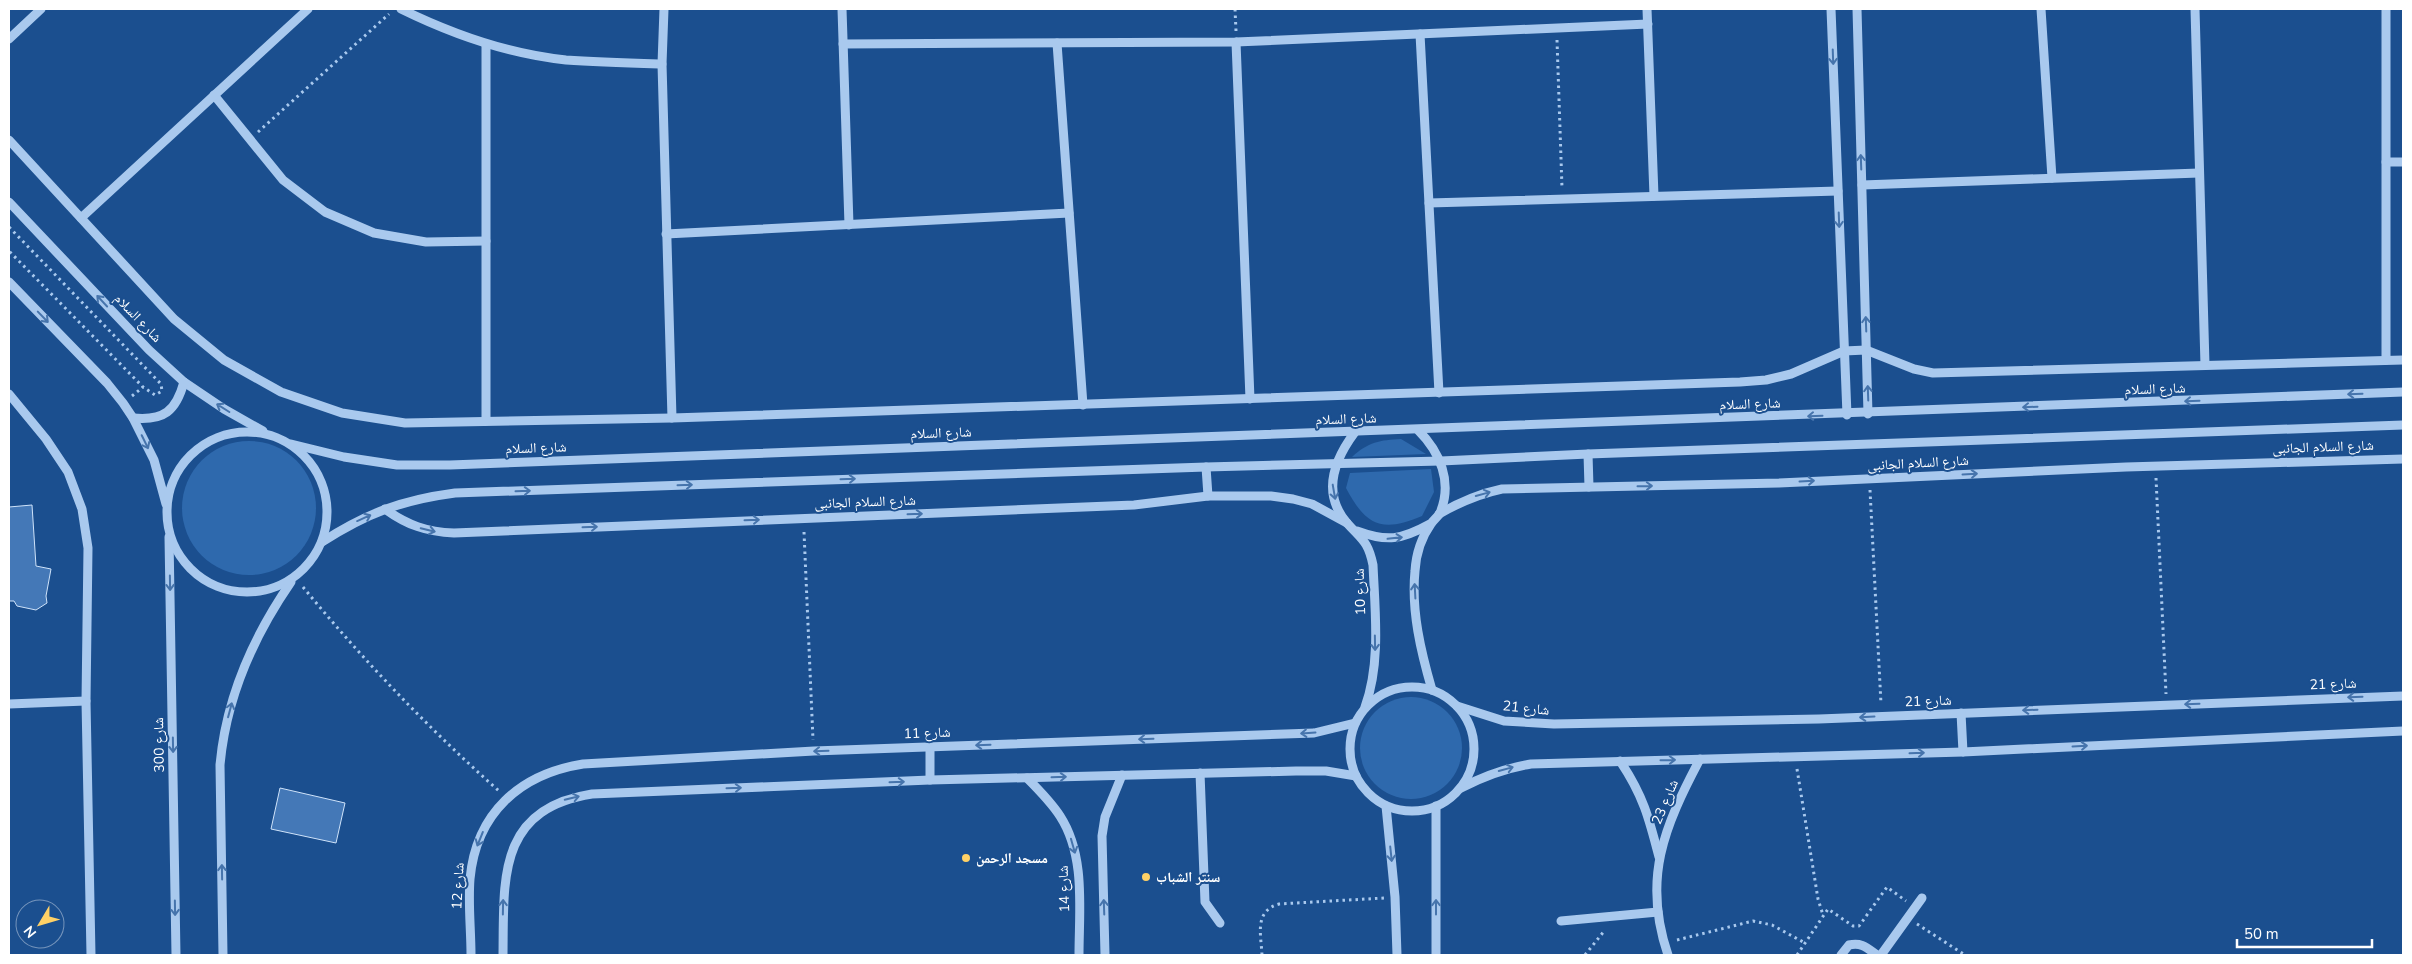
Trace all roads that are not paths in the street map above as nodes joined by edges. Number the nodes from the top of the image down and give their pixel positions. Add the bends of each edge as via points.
1 (40, 9) edge
2 (308, 9) edge
3 (401, 9) edge
4 (664, 9) edge
5 (842, 9) edge
6 (1647, 9) edge
7 (1831, 9) edge
8 (1857, 9) edge
9 (2041, 9) edge
10 (2195, 9) edge
11 (2386, 9) edge
12 (1648, 24) junction
13 (1420, 34) junction
14 (9, 39) edge
15 (1236, 42) junction
16 (1057, 43) junction
17 (486, 44) junction
18 (843, 44) junction
19 (662, 64) junction
20 (214, 95) junction
21 (9, 140) edge
22 (2386, 162) junction
23 (2403, 162) edge
24 (2200, 173) junction
25 (2052, 178) junction
26 (1862, 185) junction
27 (1838, 191) junction
28 (1654, 196) junction
29 (9, 202) edge
30 (1429, 203) junction
31 (1069, 213) junction
32 (81, 218) junction
33 (849, 225) junction
34 (666, 234) junction
35 (486, 241) junction
36 (9, 282) edge
37 (1866, 350) junction
38 (1844, 351) junction
39 (2386, 360) junction
40 (2403, 360) edge
41 (2205, 365) junction
42 (184, 382) junction
43 (2403, 392) edge
44 (1439, 393) junction
45 (9, 394) edge
46 (1250, 399) junction
47 (1083, 405) junction
48 (1847, 414) junction
49 (1868, 414) junction
50 (133, 418) junction
51 (672, 418) junction
52 (486, 421) junction
53 (2403, 425) edge
54 (1418, 430) junction
55 (1355, 432) junction
56 (266, 433) junction
57 (291, 444) junction
58 (1588, 454) junction
59 (2403, 459) edge
60 (1441, 461) junction
61 (1335, 464) junction
62 (1206, 467) junction
63 (1589, 487) junction
64 (1208, 496) junction
65 (166, 505) junction
66 (385, 508) junction
67 (1439, 514) junction
68 (1347, 523) junction
69 (1431, 524) junction
70 (1356, 531) junction
71 (169, 534) junction
72 (322, 542) junction
73 (293, 579) junction
74 (1432, 690) junction
75 (2403, 696) edge
76 (86, 701) junction
77 (9, 704) edge
78 (1456, 706) junction
79 (1364, 709) junction
80 (1962, 713) junction
81 (1355, 722) junction
82 (2403, 731) edge
83 (930, 747) junction
84 (1963, 752) junction
85 (1700, 759) junction
86 (1620, 761) junction
87 (1200, 773) junction
88 (1122, 775) junction
89 (1356, 776) junction
90 (1027, 778) junction
91 (930, 780) junction
92 (1461, 788) junction
93 (507, 798) joint
94 (1386, 806) junction
95 (1436, 806) junction
96 (1659, 857) junction
97 (1922, 898) dead end
98 (1658, 912) junction
99 (1561, 921) dead end
100 (1220, 923) dead end
101 (91, 955) edge
102 (176, 955) edge
103 (223, 955) edge
104 (471, 955) edge
105 (502, 955) edge
106 (1079, 955) edge
107 (1105, 955) edge
108 (1398, 955) edge
109 (1436, 955) edge
110 (1668, 955) edge
111 (1841, 955) edge
112 (1877, 955) edge
113 (1881, 955) edge

1 - 14 street
2 - 20 street
3 - 17 street
4 - 19 street
5 - 18 street
6 - 12 street
7 -> 27 street
26 -> 8 street
9 - 25 street
10 - 24 street
11 - 22 street
12 - 13 street
12 - 28 street
13 - 15 street
13 - 30 street
15 - 16 street
15 - 46 street
16 - 18 street
16 - 31 street
17 - 19 street via 564,60
17 - 35 street
18 - 33 street
19 - 34 street
20 - 32 street
20 - 35 street via 283,180 325,212 374,233 426,242
21 - 32 street
22 - 23 street
22 - 39 street
24 - 25 street
24 - 41 street
25 - 26 street
37 -> 26 street
27 - 28 street
27 -> 38 street
28 - 30 street
42 -> 29 street, شارع السلام via 149,350
30 - 44 street
31 - 33 street
31 - 47 street
32 - 52 street via 174,319 224,360 281,392 342,413 405,423
33 - 34 street
34 - 51 street
35 - 52 street
36 -> 50 street via 107,383
37 - 38 street
37 - 41 street via 1933,373
49 -> 37 street
38 - 44 street via 1791,374 1766,380
38 - 48 street
39 - 40 street
39 - 41 street
42 - 50 street via 179,400 168,413 151,420
56 -> 42 street, شارع السلام
43 -> 49 street, شارع السلام
44 - 46 street
45 - 76 street via 68,472 82,509 88,548
46 - 47 street
47 - 51 street
48 - 49 street, شارع السلام
48 -> 54 street, شارع السلام
50 -> 65 street via 154,460
51 - 52 street
53 - 58 street
54 - 55 street, شارع السلام
54 - 60 street
55 - 57 street, شارع السلام via 450,465 397,465
55 - 61 street, شارع 10
56 - 57 street
56 - 65 street via 238,431 211,439 188,455 173,478
57 - 72 street via 311,463 324,487 328,515
58 - 60 street
58 - 63 street
63 -> 59 street, شارع السلام الجانبى
60 - 61 street
60 - 67 street via 1445,488
61 - 62 street
61 -> 68 street, شارع 10 via 1333,493
62 - 64 street
66 -> 62 street via 419,498 455,493
67 -> 63 street, شارع السلام الجانبى via 1458,502 1502,489
66 -> 64 street, شارع السلام الجانبى via 417,528 454,533 1134,505
64 - 68 street, شارع السلام الجانبى via 1293,499 1312,504
65 - 71 street
72 -> 66 street
67 - 69 street
68 - 70 street, شارع 10
70 -> 69 street via 1395,538
74 -> 69 street via 1417,632 1414,572 1417,552
70 -> 79 street, شارع 10 via 1370,552 1373,565 1375,652 1370,692
71 - 73 street via 180,556 196,575 218,587 242,592 258,591
71 -> 102 street, شارع 300
72 - 73 street via 311,562
103 -> 73 street via 220,765 223,739 237,683 248,656
74 - 78 street
74 - 79 street via 1418,687 1395,689 1375,698
75 -> 80 street, شارع 21
76 - 77 street
76 - 101 street
80 -> 78 street, شارع 21 via 1529,724 1480,715
78 - 92 street via 1467,720 1473,737 1474,755 1470,772
79 - 81 street
80 - 84 street
81 -> 83 street, شارع 11 via 1314,733
81 - 89 street via 1350,738 1350,755
84 -> 82 street
83 - 91 street
83 -> 93 street, شارع 11 via 583,764 542,774
85 -> 84 street
86 -> 85 street
85 - 96 street, شارع 23 via 1680,799
92 -> 86 street via 1507,768 1531,764
86 - 96 street, شارع 23 via 1637,788
87 - 88 street
87 - 89 street via 1319,771
87 - 100 street via 1205,902
90 -> 88 street
107 -> 88 street via 1102,836 1105,817
89 - 94 street via 1372,797
90 - 91 street
90 -> 106 street, شارع 14 via 1061,817 1076,854
105 -> 91 street via 503,887 508,860 530,821 548,807 569,798 592,794
92 - 95 street
93 -> 104 street, شارع 12 via 492,816 473,857 470,880
94 - 95 street via 1403,811 1420,811
94 -> 108 street
109 -> 95 street
96 - 98 street, شارع 23
97 - 113 street
98 - 99 street
98 - 110 street, شارع 23 via 1660,932
111 - 112 street via 1849,945 1863,944

